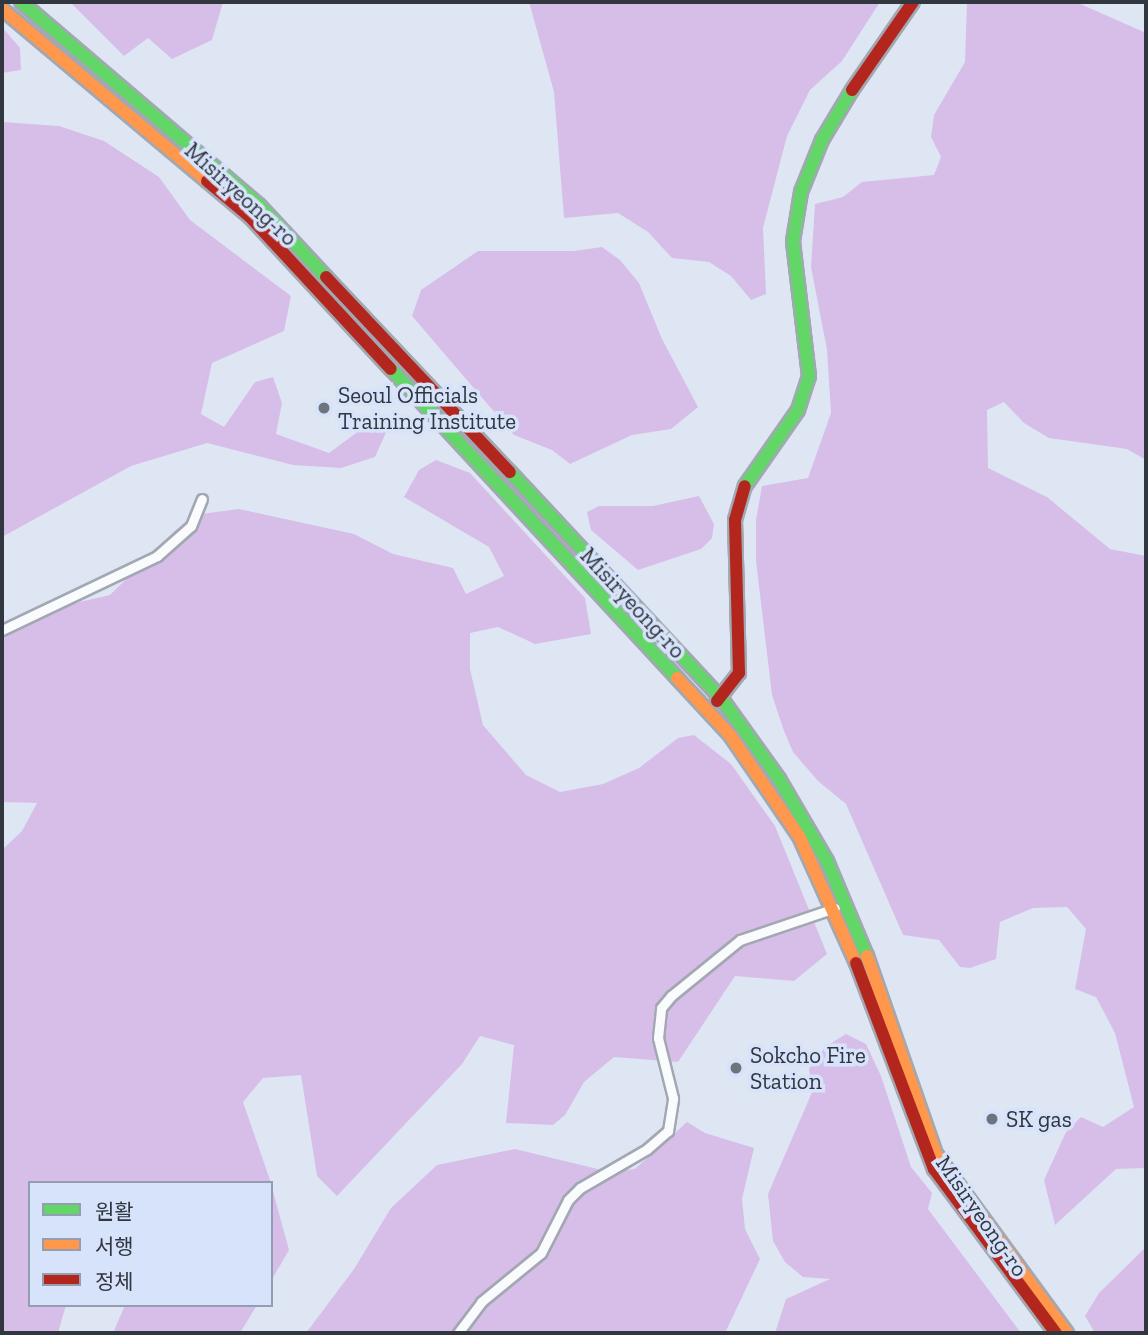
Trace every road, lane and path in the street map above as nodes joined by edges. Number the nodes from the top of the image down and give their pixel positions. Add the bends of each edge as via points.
1 (21, 2) edge
2 (913, 2) edge
3 (2, 9) edge
4 (202, 499) dead end
5 (2, 629) edge
6 (721, 698) junction
7 (708, 708) junction
8 (835, 908) junction
9 (458, 1333) edge
10 (1056, 1333) edge
11 (1067, 1333) edge

1 - 6 main road, Misiryeong-ro via 260,206
2 - 6 main road via 848,96 822,141 801,192 793,241 809,376 799,410 747,478 738,510 734,573 741,642 739,673
3 - 7 main road, Misiryeong-ro via 250,217
4 - 5 street via 191,526 157,556
6 - 7 main road
6 - 11 main road, Misiryeong-ro via 779,779 827,861 883,994 936,1154
7 - 8 main road, Misiryeong-ro via 779,803
8 - 9 street via 740,940 671,996 661,1008 658,1038 673,1098 668,1131 661,1140 574,1194 541,1253 499,1284 468,1315
8 - 10 main road, Misiryeong-ro via 930,1163

